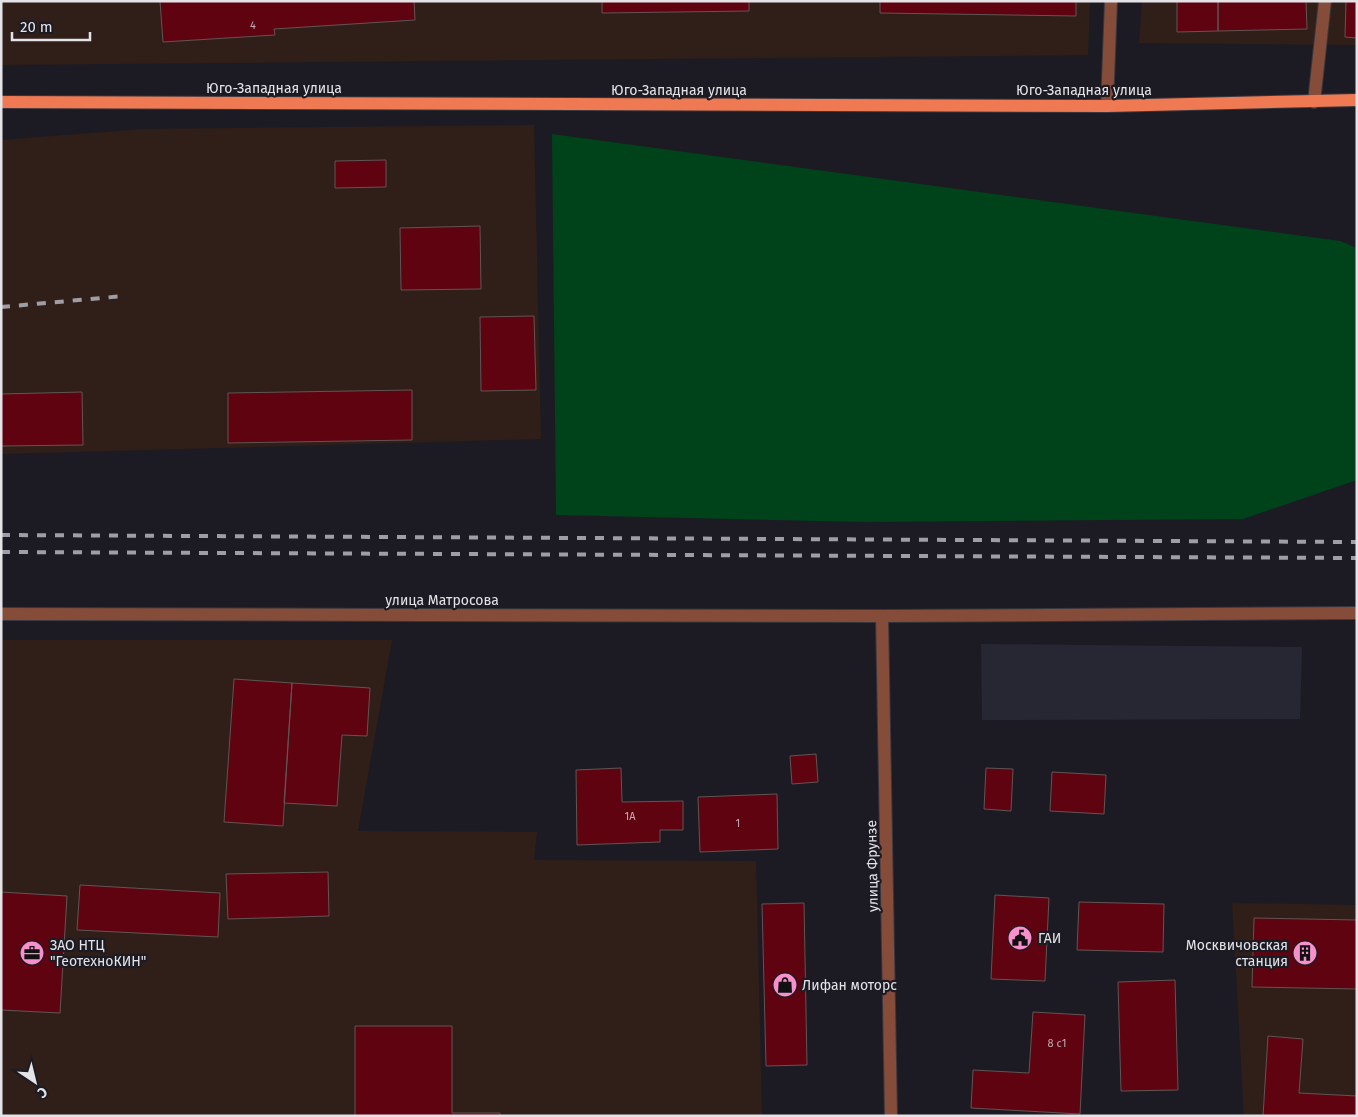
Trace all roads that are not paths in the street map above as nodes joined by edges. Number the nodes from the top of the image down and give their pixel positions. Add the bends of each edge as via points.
1 (1111, 1) edge
2 (1325, 1) edge
3 (1357, 100) edge
4 (1, 102) edge
5 (1314, 102) junction
6 (1106, 106) junction
7 (1357, 613) edge
8 (1, 614) edge
9 (882, 616) junction
10 (891, 1116) edge

1 - 6 street
2 - 5 street
3 - 5 main road, Юго-Западная улица
4 - 6 main road, Юго-Западная улица
5 - 6 main road, Юго-Западная улица
7 - 9 street, улица Матросова
8 - 9 street, улица Матросова
9 - 10 street, улица Фрунзе

